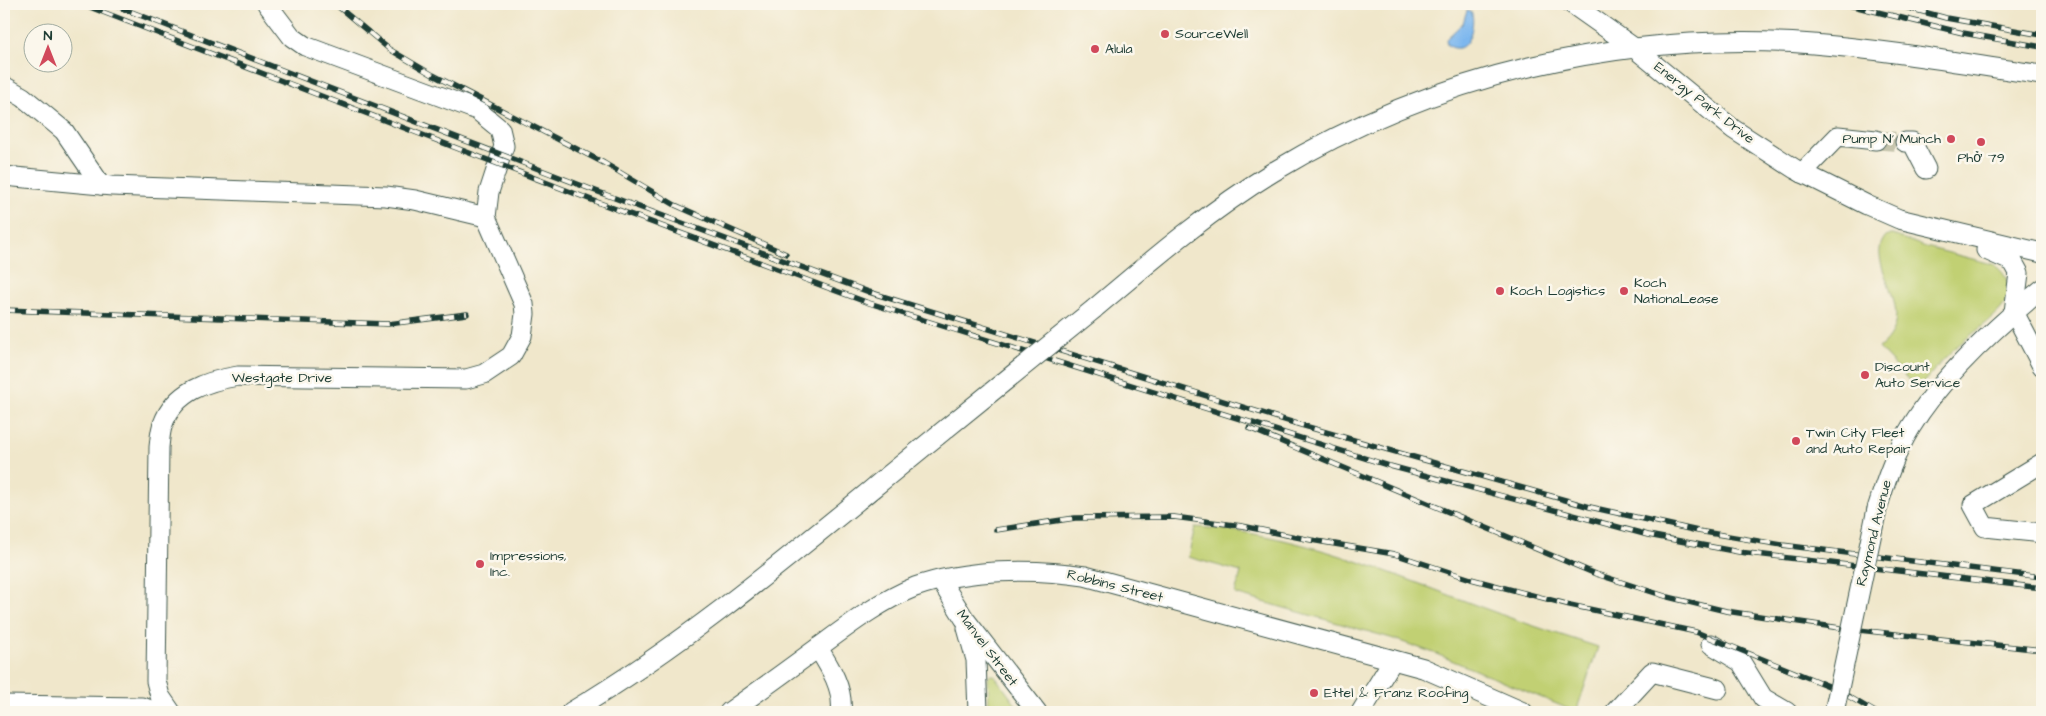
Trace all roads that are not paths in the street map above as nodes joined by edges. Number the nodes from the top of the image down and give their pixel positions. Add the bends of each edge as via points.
1 (268, 4) edge
2 (1572, 4) edge
3 (1634, 47) junction
4 (2042, 75) edge
5 (4, 86) edge
6 (1876, 140) tunnel mouth
7 (1905, 142) tunnel mouth
8 (1926, 169) dead end
9 (1802, 173) junction
10 (4, 176) edge
11 (101, 185) junction
12 (486, 217) junction
13 (1981, 240) junction
14 (2042, 254) edge
15 (2042, 289) edge
16 (2014, 312) junction
17 (2042, 366) edge
18 (2042, 463) edge
19 (2042, 533) edge
20 (941, 581) junction
21 (964, 618) junction
22 (1711, 644) dead end
23 (818, 648) junction
24 (1393, 660) junction
25 (1718, 689) dead end
26 (4, 705) edge
27 (157, 712) edge
28 (171, 712) edge
29 (571, 712) edge
30 (729, 712) edge
31 (841, 712) edge
32 (978, 712) edge
33 (1037, 712) edge
34 (1361, 712) edge
35 (1523, 712) edge
36 (1615, 712) edge
37 (1786, 712) edge
38 (1834, 712) edge

1 - 12 street via 292,37 304,46 477,110 500,129 504,146 489,192
2 - 3 street, Energy Park Drive
3 - 4 street via 1701,42 1814,44
3 - 9 street, Energy Park Drive via 1733,129
3 - 29 street, bridge via 1571,57 1496,75 1420,100 1343,133 1272,173 1203,219 716,615
5 - 11 street via 23,97 64,131
6 - 9 street via 1838,136
7 - 8 street via 1912,142
9 - 13 street, Energy Park Drive via 1900,219
10 - 11 street
11 - 12 street via 386,196
12 - 28 street, Westgate Drive via 524,304 525,314 522,336 511,356 484,374 466,379 238,376 212,380 190,390 174,406 163,424 159,447 156,681 160,696
13 - 14 street, Energy Park Drive
13 - 16 street via 1986,250 2013,262 2019,273
15 - 16 street, Raymond Avenue
16 - 17 street
16 - 38 street, Raymond Avenue, bridge via 1929,399 1896,456 1877,509
18 - 19 street via 1973,505 1985,527
20 - 21 street, Manvel Street
20 - 23 street, Robbins Street via 916,587 890,599
20 - 24 street, Robbins Street via 1021,571 1085,576
21 - 32 street via 976,660
21 - 33 street, Manvel Street
22 - 37 street via 1741,662 1763,698
23 - 30 street, Robbins Street
23 - 31 street via 835,678
24 - 34 street
24 - 35 street, Robbins Street via 1422,668
25 - 36 street via 1652,672
26 - 27 street via 142,707

